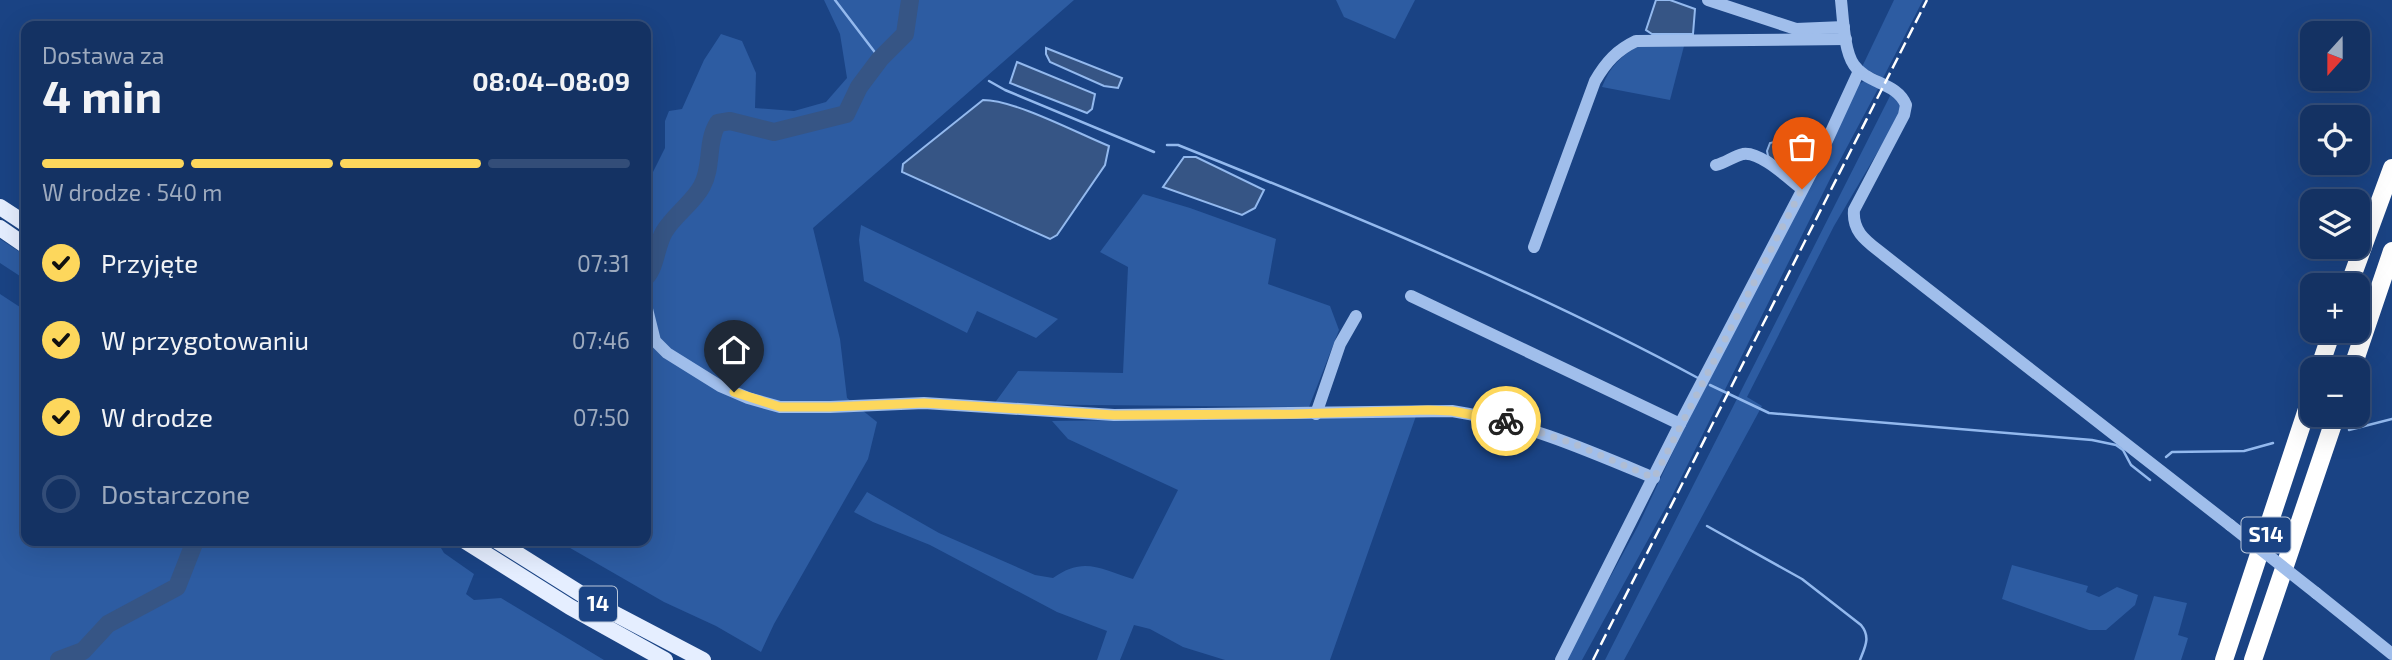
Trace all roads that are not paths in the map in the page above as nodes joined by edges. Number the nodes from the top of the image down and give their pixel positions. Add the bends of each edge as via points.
1 (1708, 0) edge
2 (1841, 0) edge
3 (1845, 33) junction
4 (1858, 71) junction
5 (1716, 165) dead end
6 (2392, 168) edge
7 (1802, 189) junction
8 (0, 207) edge
9 (21, 222) edge
10 (0, 228) edge
11 (21, 243) edge
12 (1534, 247) dead end
13 (2392, 251) edge
14 (2353, 273) edge
15 (1411, 296) dead end
16 (1356, 316) dead end
17 (651, 325) edge
18 (2356, 357) edge
19 (1316, 414) junction
20 (1680, 424) junction
21 (2301, 427) edge
22 (2332, 427) edge
23 (1654, 478) junction
24 (473, 546) edge
25 (505, 546) edge
26 (2392, 654) edge
27 (665, 660) edge
28 (704, 660) edge
29 (1561, 660) edge
30 (2224, 660) edge
31 (2253, 660) edge

1 - 3 street via 1796,30
2 - 3 street
3 - 4 street
3 - 12 street via 1636,41 1621,48 1595,81
4 - 7 street
4 - 26 street, bridge via 1897,92 1906,105 1854,211 1853,222 1862,237
5 - 7 street via 1752,155
6 - 14 highway
7 - 20 street
8 - 9 main road
10 - 11 main road
13 - 18 highway
15 - 20 street
16 - 19 street via 1340,344
17 - 19 street via 655,341 667,354 720,386 780,407 924,403 1114,415
19 - 23 street via 1428,410 1491,418 1572,443
20 - 23 street
21 - 30 highway, S14
22 - 31 highway, S14
23 - 29 street
24 - 27 main road, 14 via 560,602
25 - 28 main road, 14 via 602,607

